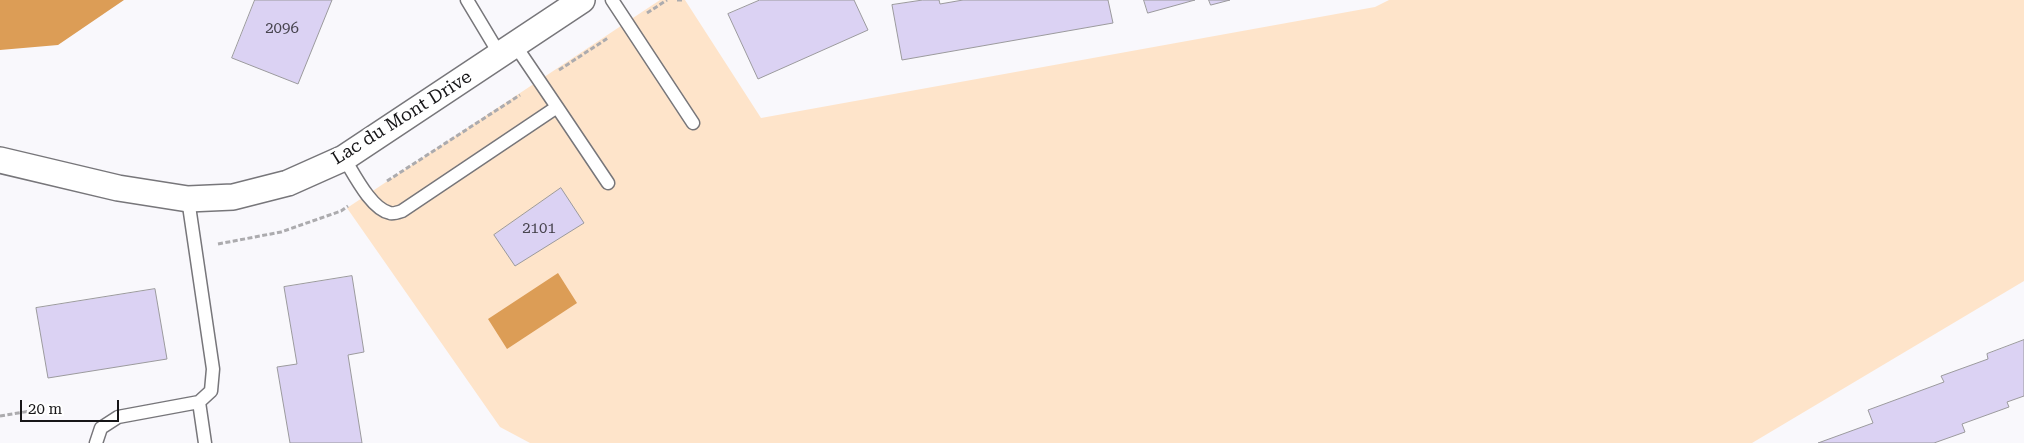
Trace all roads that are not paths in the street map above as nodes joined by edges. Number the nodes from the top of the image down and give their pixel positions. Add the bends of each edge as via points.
1 (467, 0) edge
2 (582, 0) edge
3 (612, 0) edge
4 (508, 50) junction
5 (557, 107) junction
6 (693, 123) dead end
7 (344, 158) junction
8 (0, 160) edge
9 (608, 183) dead end
10 (188, 199) junction
11 (198, 402) junction
12 (96, 443) edge
13 (205, 443) edge

1 - 4 lane
2 - 4 street, Lac du Mont Drive
3 - 6 lane
4 - 5 lane via 540,82
4 - 7 street, Lac du Mont Drive
5 - 7 lane via 402,211 390,213 366,195
5 - 9 lane
7 - 10 street, Lac du Mont Drive via 288,183 234,197
8 - 10 street, Lac du Mont Drive via 118,188
10 - 11 lane via 213,369 211,391
11 - 12 lane via 118,417 101,428
11 - 13 lane

